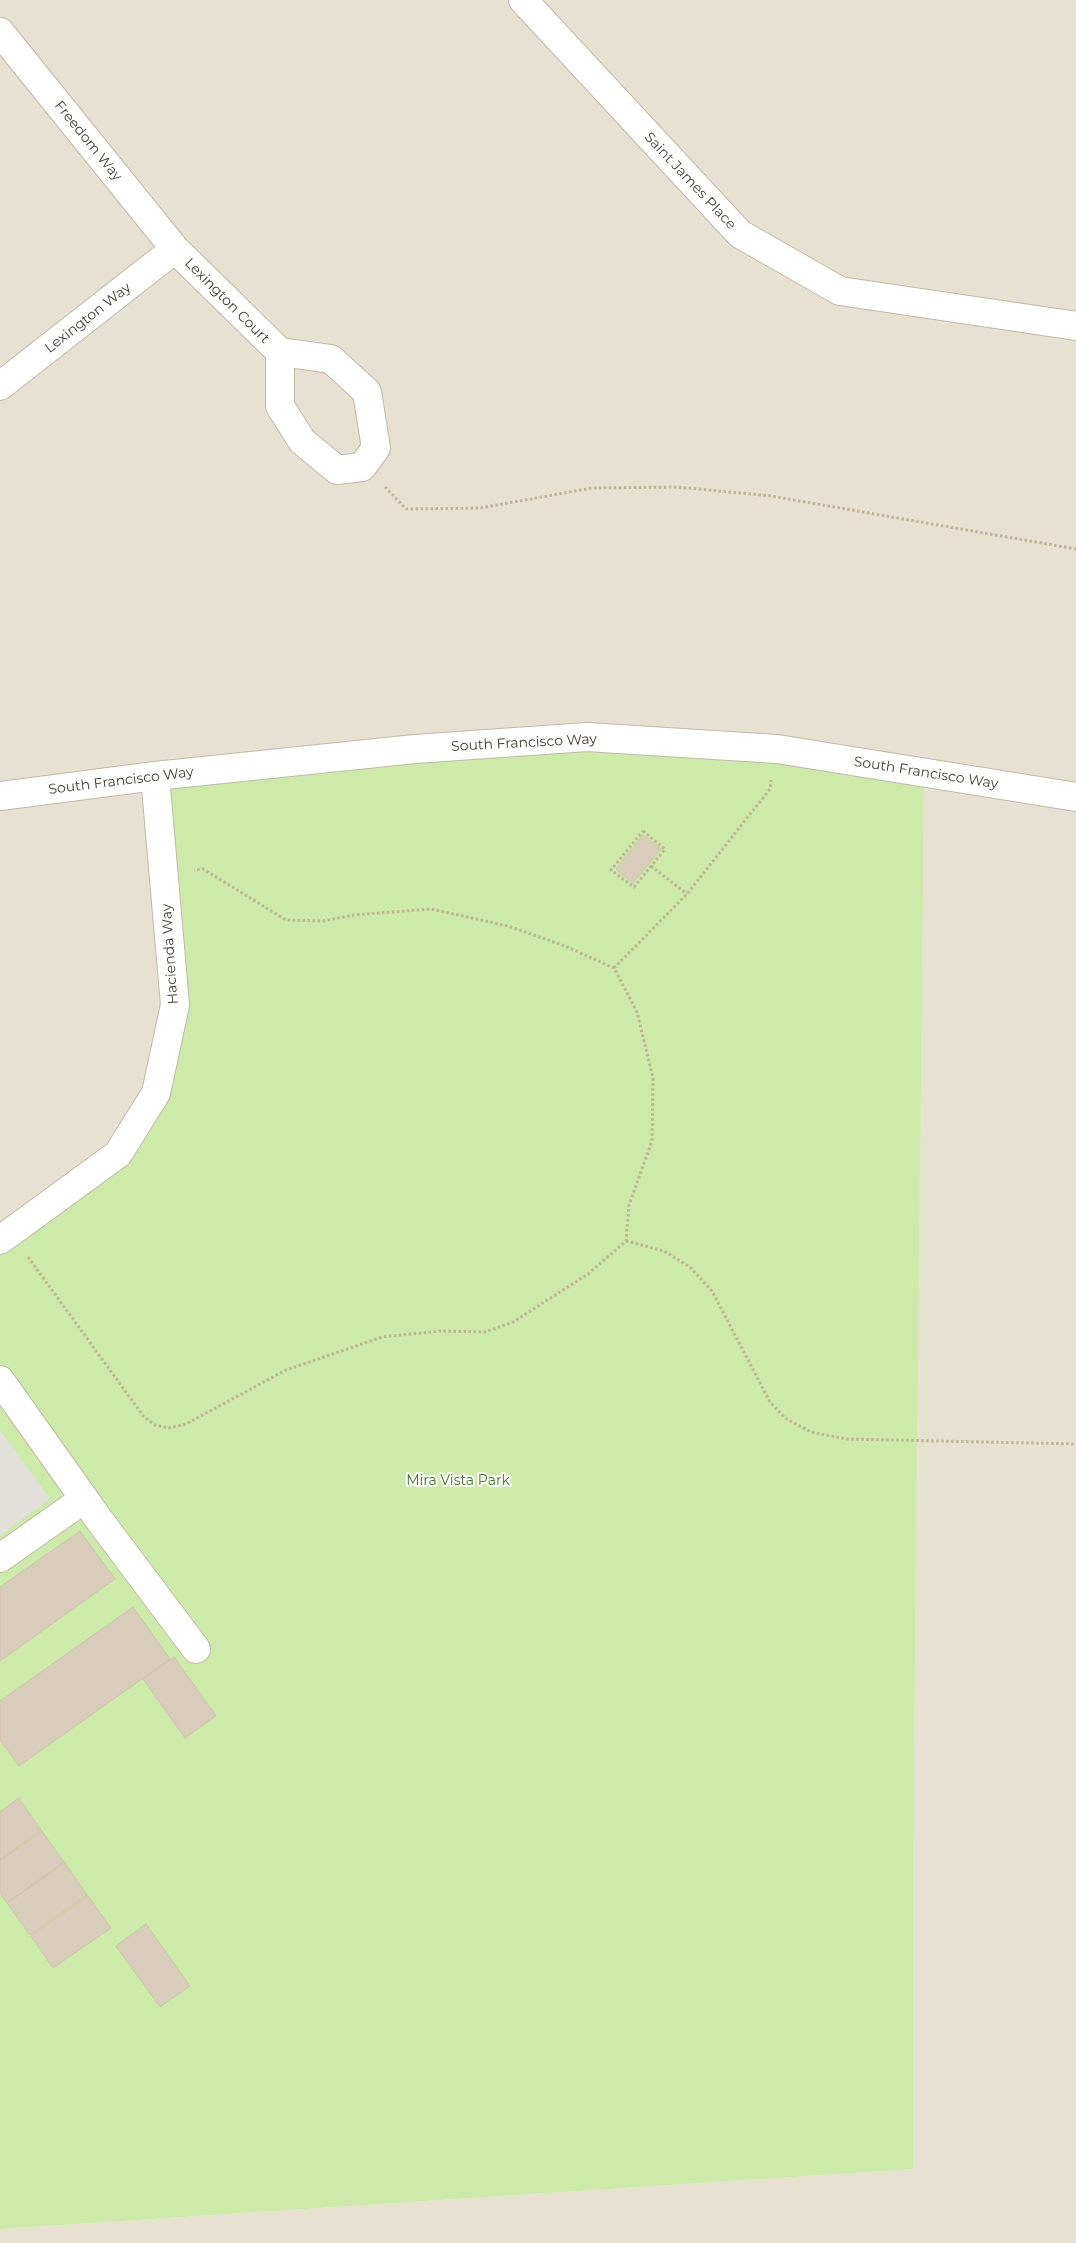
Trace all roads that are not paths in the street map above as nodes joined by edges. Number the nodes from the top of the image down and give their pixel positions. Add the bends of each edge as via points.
1 (523, 0) edge
2 (0, 32) edge
3 (175, 249) junction
4 (1076, 326) edge
5 (280, 352) junction
6 (0, 386) edge
7 (155, 776) junction
8 (0, 796) edge
9 (1076, 797) edge
10 (5, 1236) edge
11 (0, 1380) edge
12 (84, 1498) junction
13 (0, 1558) edge
14 (196, 1649) dead end

1 - 4 street, Saint James Place via 740,234 840,291
2 - 3 street, Freedom Way
3 - 5 street, Lexington Court
3 - 6 street, Lexington Way
5 - 5 street, Lexington Court via 280,406 302,441 337,470 362,467 376,448 367,392 331,358
7 - 8 street, South Francisco Way
7 - 9 street, South Francisco Way via 415,749 587,737 777,749
7 - 10 street, Hacienda Way via 175,1005 156,1093 118,1154
11 - 12 street
12 - 13 street
12 - 14 street

